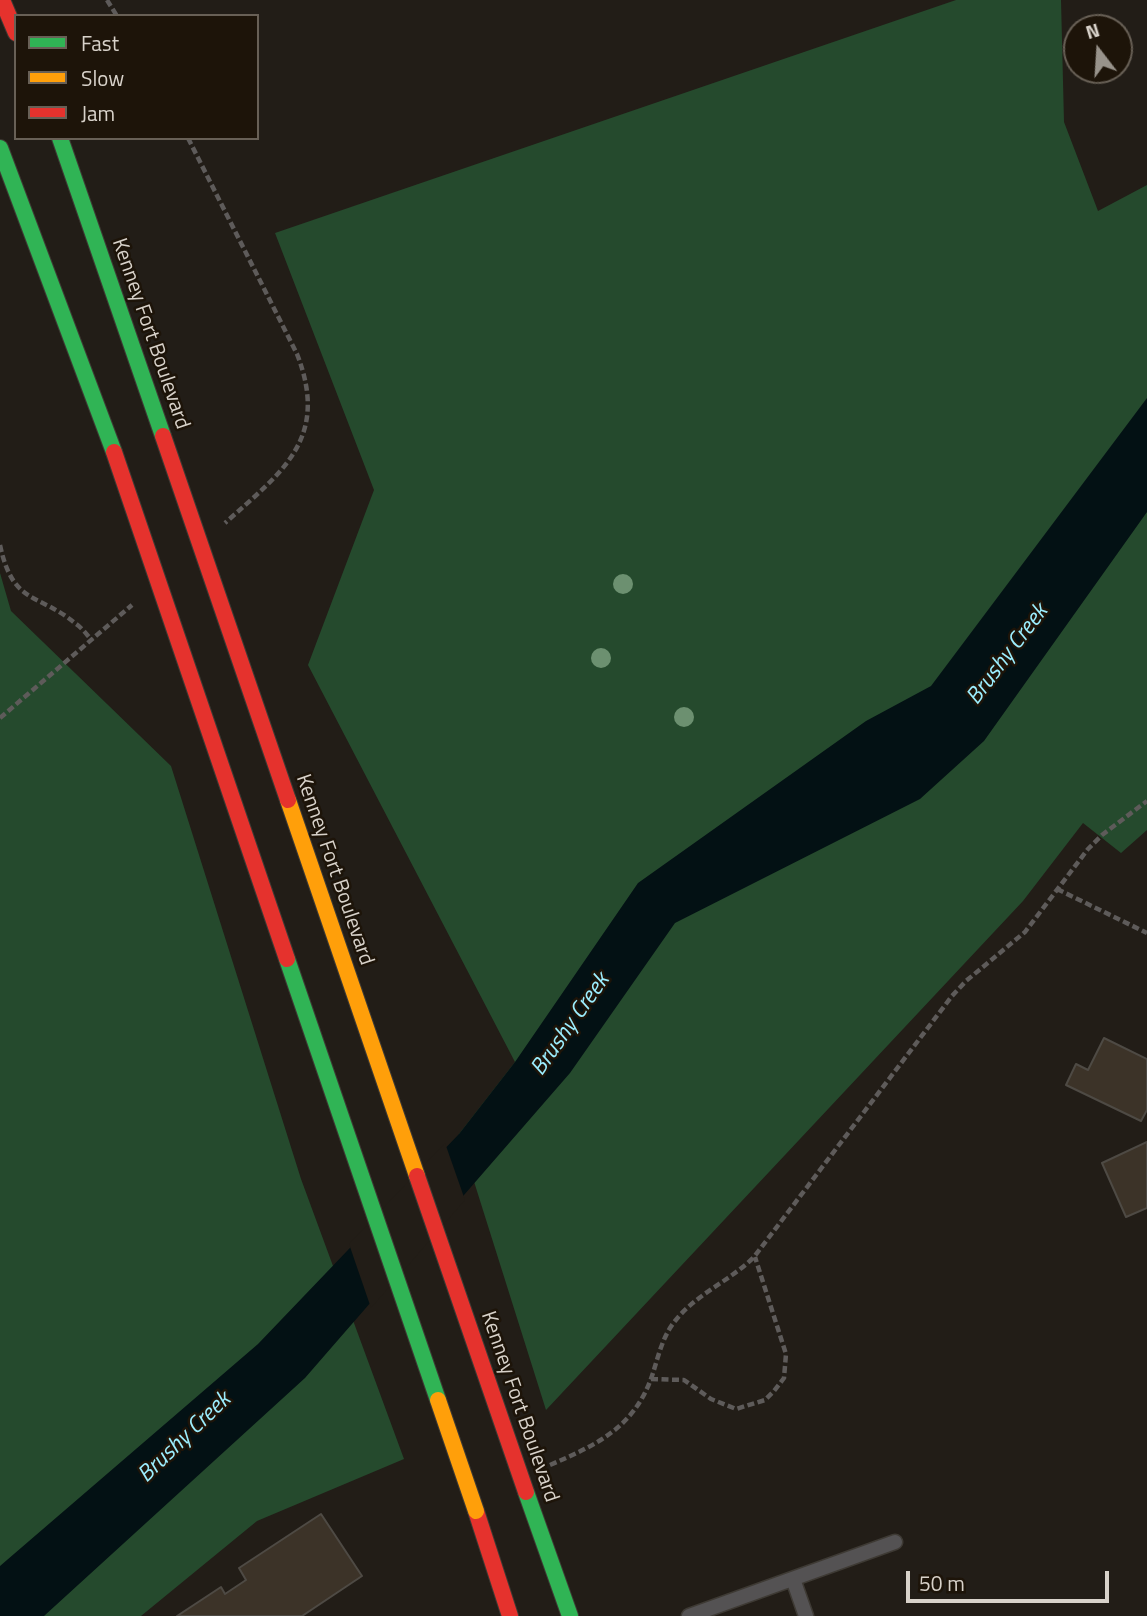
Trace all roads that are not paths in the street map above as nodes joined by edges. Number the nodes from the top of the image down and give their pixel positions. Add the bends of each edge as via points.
1 (2, 0) edge
2 (14, 28) edge
3 (61, 140) edge
4 (0, 148) edge
5 (895, 1542) dead end
6 (793, 1578) junction
7 (510, 1616) edge
8 (570, 1616) edge
9 (689, 1616) edge
10 (806, 1616) edge

1 - 2 main road
3 - 8 main road, Kenney Fort Boulevard, bridge
4 - 7 main road, bridge via 114,452
5 - 6 lane
6 - 9 lane
6 - 10 lane

